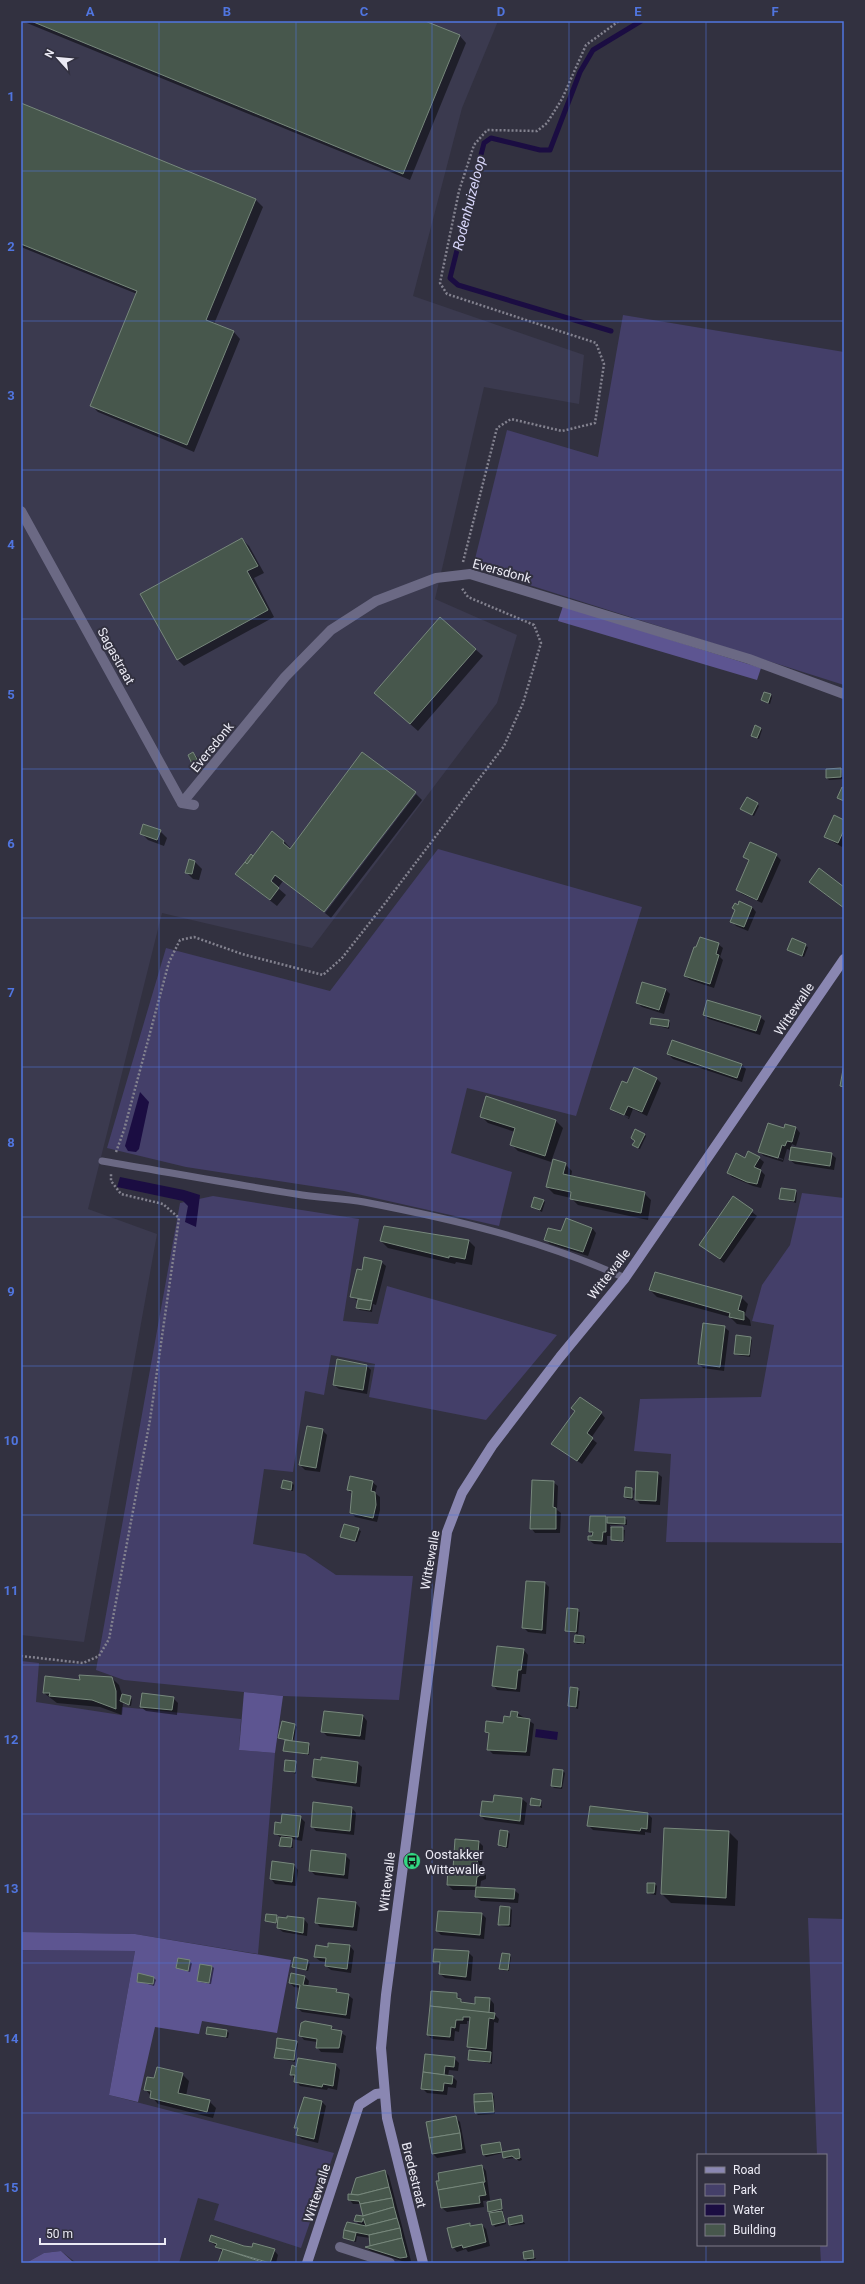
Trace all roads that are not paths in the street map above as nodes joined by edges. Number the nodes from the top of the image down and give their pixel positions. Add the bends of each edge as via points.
1 (21, 511) edge
2 (844, 694) edge
3 (182, 803) junction
4 (194, 805) dead end
5 (844, 960) edge
6 (102, 1161) dead end
7 (625, 1278) junction
8 (384, 2093) junction
9 (340, 2247) dead end
10 (307, 2263) edge
11 (390, 2263) edge
12 (422, 2263) edge

1 - 3 street, Sagastraat
2 - 3 street, Eversdonk via 749,659 470,574 436,578 376,601 331,630 285,677
3 - 4 street
5 - 7 street, Wittewalle
6 - 7 lane via 296,1194 363,1202 466,1225 529,1241
7 - 8 street, Wittewalle via 492,1446 462,1494 447,1532 384,2005 381,2048
8 - 10 street, Wittewalle via 376,2094 359,2104
8 - 12 street, Bredestraat via 386,2118
9 - 11 street

